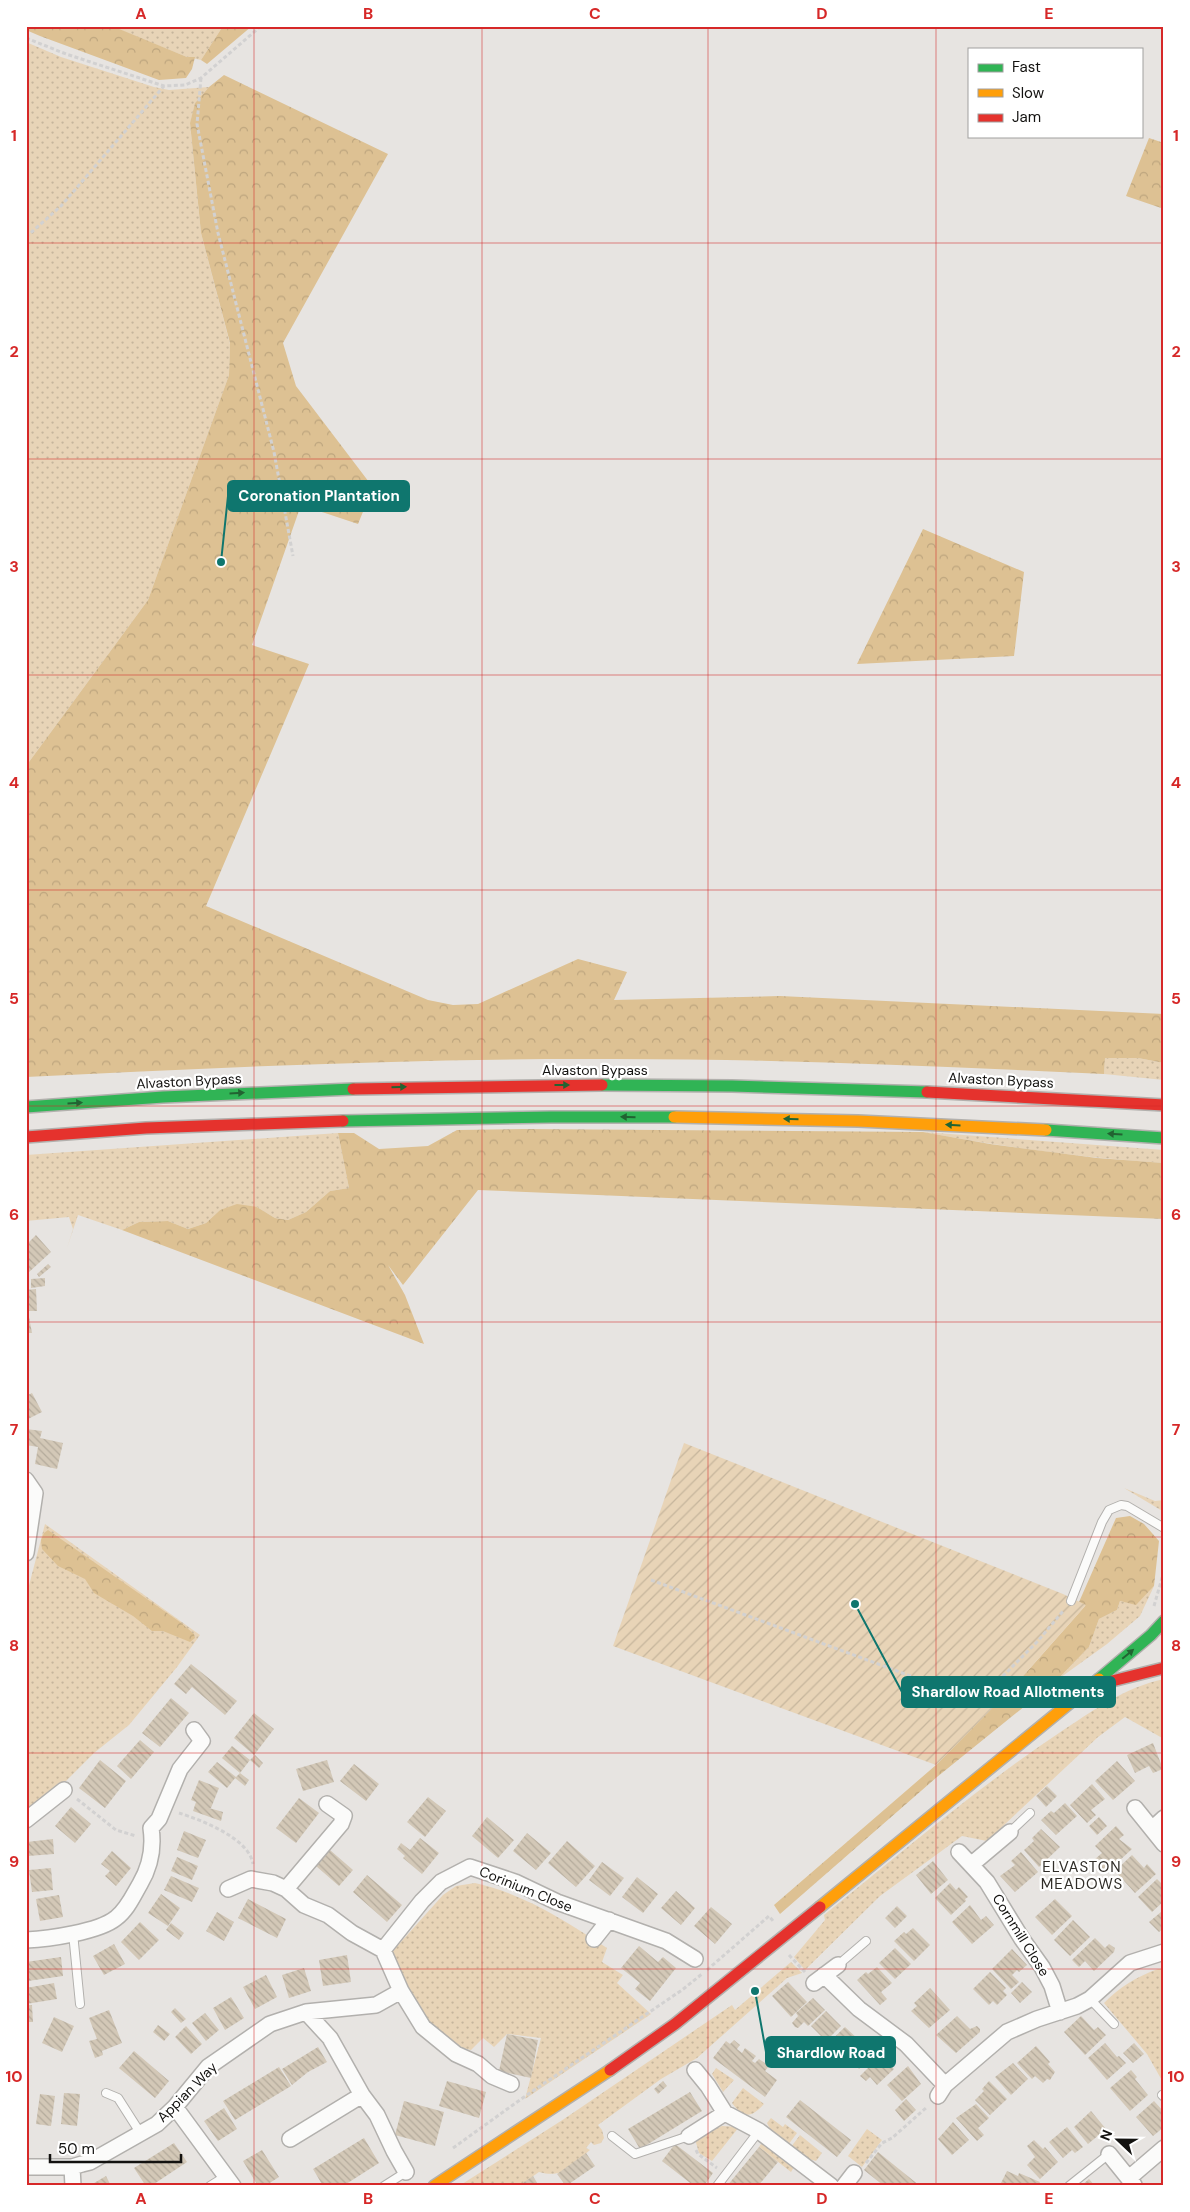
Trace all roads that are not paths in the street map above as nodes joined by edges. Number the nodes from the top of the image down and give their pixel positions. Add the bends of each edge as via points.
1 (1164, 1105) edge
2 (26, 1107) edge
3 (26, 1137) edge
4 (1164, 1138) edge
5 (26, 1480) edge
6 (1164, 1528) edge
7 (26, 1553) edge
8 (1071, 1601) road end
9 (1164, 1621) edge
10 (1164, 1668) edge
11 (1091, 1686) junction
12 (194, 1730) dead end
13 (64, 1790) road end
14 (327, 1804) dead end
15 (1135, 1808) dead end
16 (1030, 1813) dead end
17 (26, 1820) edge
18 (1158, 1823) edge
19 (1010, 1832) joint
20 (1164, 1844) edge
21 (959, 1852) dead end
22 (972, 1864) junction
23 (228, 1889) dead end
24 (286, 1889) junction
25 (609, 1920) junction
26 (73, 1933) junction
27 (594, 1939) dead end
28 (26, 1940) edge
29 (866, 1941) dead end
30 (383, 1950) junction
31 (1164, 1952) edge
32 (695, 1959) dead end
33 (838, 1965) joint
34 (401, 1991) junction
35 (1090, 1999) junction
36 (80, 2004) dead end
37 (306, 2012) junction
38 (1060, 2012) junction
39 (1114, 2024) dead end
40 (695, 2070) dead end
41 (512, 2084) dead end
42 (106, 2093) dead end
43 (362, 2095) junction
44 (175, 2107) junction
45 (725, 2113) junction
46 (759, 2131) junction
47 (141, 2134) junction
48 (612, 2136) dead end
49 (688, 2136) joint
50 (290, 2139) dead end
51 (1164, 2148) edge
52 (1108, 2154) joint
53 (26, 2167) edge
54 (72, 2167) junction
55 (406, 2172) joint
56 (854, 2172) road end
57 (229, 2181) edge
58 (1132, 2182) edge
59 (73, 2186) edge
60 (210, 2186) edge
61 (384, 2186) edge
62 (434, 2186) edge
63 (717, 2186) edge
64 (831, 2186) edge
65 (844, 2186) edge
66 (1069, 2186) edge

2 -> 1 main road, Alvaston Bypass via 235,1093 425,1086 684,1084 950,1093
4 -> 3 main road via 953,1124 620,1116 424,1118
5 - 7 street via 35,1493
6 - 8 lane via 1127,1506 1109,1510
11 -> 9 main road
10 - 11 main road
11 - 62 main road via 674,2024 612,2069
12 - 26 street via 202,1741 180,1769 151,1828 154,1842 146,1873 127,1906 115,1919 102,1926
13 - 17 street
14 - 24 street via 344,1816
15 - 18 street
16 - 19 lane
18 - 20 street
19 - 22 street
21 - 22 street, Cornmill Close
22 - 38 street, Cornmill Close via 1042,1967
23 - 24 street via 255,1879
24 - 30 street via 304,1905 328,1915
25 - 27 street
25 - 30 street, Corinium Close via 470,1867 441,1882
25 - 32 street, Corinium Close via 666,1941
26 - 28 street
26 - 36 lane
29 - 33 lane
30 - 34 street
31 - 35 street via 1130,1963
33 - 38 street via 819,1979 906,2044 941,2090 1007,2032
34 - 37 street, Appian Way via 376,2005
34 - 41 street via 423,2027 456,2054
35 - 38 street
35 - 39 lane
37 - 43 street via 330,2038
37 - 44 street, Appian Way via 270,2024 208,2067
40 - 45 street
42 - 47 lane via 118,2098
43 - 50 street
43 - 55 street via 377,2115
44 - 47 street, Appian Way
44 - 57 street
45 - 46 street
45 - 49 street
46 - 63 lane
46 - 64 street
47 - 54 street, Appian Way via 90,2162
48 - 49 lane via 635,2154
51 - 58 street
52 - 58 street
52 - 66 lane
53 - 54 street, Appian Way
54 - 59 street
55 - 61 lane
56 - 65 street
57 - 60 lane

